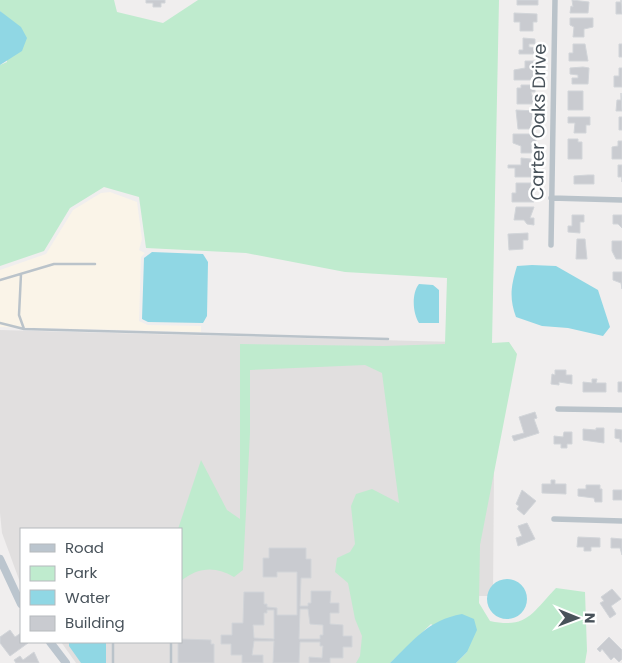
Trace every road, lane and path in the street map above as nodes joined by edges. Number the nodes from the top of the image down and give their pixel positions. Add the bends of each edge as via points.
1 (555, 0) edge
2 (552, 198) junction
3 (622, 200) edge
4 (551, 245) dead end
5 (95, 264) dead end
6 (21, 274) junction
7 (0, 280) edge
8 (0, 323) edge
9 (24, 329) junction
10 (388, 339) dead end
11 (558, 409) dead end
12 (622, 410) edge
13 (554, 520) dead end
14 (622, 520) edge
15 (0, 560) edge
16 (20, 602) edge
17 (52, 643) edge
18 (113, 643) edge
19 (171, 643) edge
20 (66, 663) edge
21 (113, 663) edge
22 (171, 663) edge

1 - 2 street, Carter Oaks Drive
2 - 3 street
2 - 4 street, Carter Oaks Drive
5 - 6 lane via 54,264
6 - 7 lane
6 - 9 lane via 19,315
8 - 9 lane
9 - 10 lane
11 - 12 street
13 - 14 street
15 - 16 street
17 - 20 street
18 - 21 lane
19 - 22 lane

